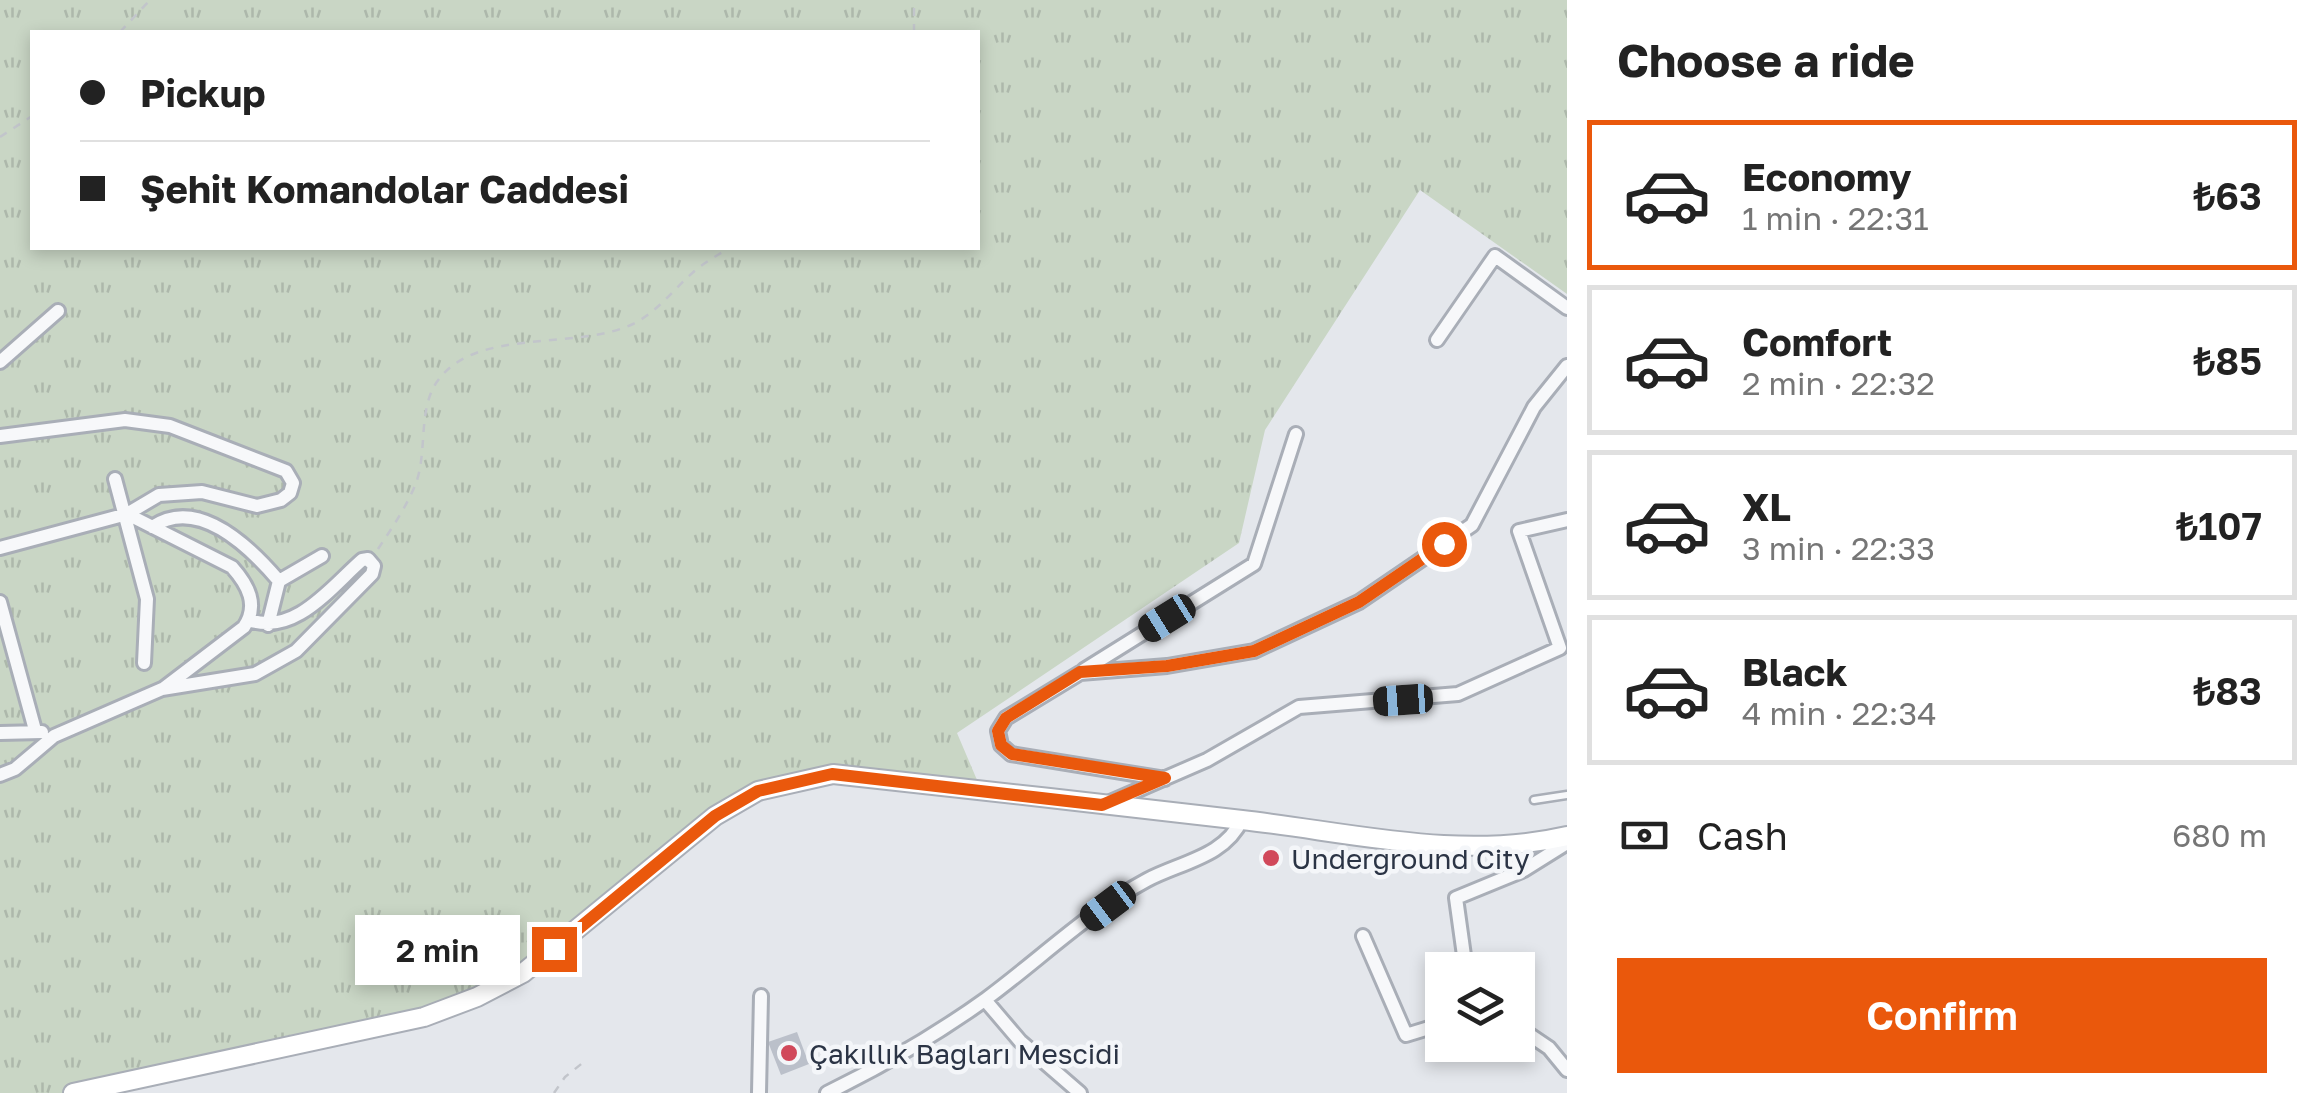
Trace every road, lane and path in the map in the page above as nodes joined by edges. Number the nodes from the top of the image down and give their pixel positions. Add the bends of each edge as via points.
1 (150, 0) edge
2 (914, 0) edge
3 (122, 30) edge
4 (914, 30) edge
5 (30, 117) edge
6 (0, 137) edge
7 (725, 250) edge
8 (1567, 308) edge
9 (58, 310) dead end
10 (1436, 340) dead end
11 (0, 362) edge
12 (1567, 366) edge
13 (1296, 434) dead end
14 (0, 436) edge
15 (115, 479) dead end
16 (126, 514) junction
17 (1567, 520) edge
18 (152, 527) junction
19 (0, 548) edge
20 (322, 556) dead end
21 (371, 561) junction
22 (280, 581) junction
23 (0, 602) edge
24 (249, 620) junction
25 (268, 624) junction
26 (144, 663) dead end
27 (1080, 672) junction
28 (162, 689) junction
29 (36, 730) junction
30 (0, 733) edge
31 (54, 736) junction
32 (0, 775) edge
33 (1165, 778) junction
34 (1567, 794) edge
35 (1534, 800) dead end
36 (1102, 805) junction
37 (1242, 820) junction
38 (1567, 840) edge
39 (1363, 936) dead end
40 (1464, 952) edge
41 (761, 996) dead end
42 (985, 1000) junction
43 (1425, 1029) edge
44 (1535, 1039) edge
45 (585, 1061) dead end
46 (1567, 1070) edge
47 (73, 1093) edge
48 (554, 1093) edge
49 (759, 1093) edge
50 (827, 1093) edge
51 (1080, 1093) edge

1 - 3 path
2 - 4 path
5 - 6 path
7 - 21 path via 632,324 540,344 501,344 448,368 428,403 416,482
8 - 10 street via 1496,256
9 - 11 street
12 - 27 street via 1534,408 1472,525 1359,602 1254,651
13 - 27 street via 1254,564
14 - 16 street via 125,420 170,426 292,478 290,493 270,504 202,492 159,495
15 - 16 street
16 - 18 street
16 - 19 street
16 - 26 street via 147,599
17 - 33 street via 1520,531 1560,648 1458,694 1299,707
18 - 22 street via 186,516 220,528 250,547
18 - 24 street via 232,567 252,602
20 - 22 street
21 - 25 street via 362,560 297,616
21 - 28 street via 372,574 296,651 255,674
22 - 25 street
23 - 29 street
24 - 25 street
24 - 28 street
27 - 33 street via 1006,718 998,731 1005,750
28 - 31 street
29 - 30 street
29 - 31 street
31 - 32 street
33 - 36 street
34 - 35 lane
36 - 37 main road
36 - 47 main road via 832,774 758,791 715,816 501,987 424,1017
37 - 38 main road via 1454,847
37 - 42 street via 1221,847 1127,892
38 - 40 street via 1524,870 1456,898
39 - 43 street via 1406,1035
41 - 49 street
42 - 50 street
42 - 51 street
44 - 46 street
45 - 48 path

